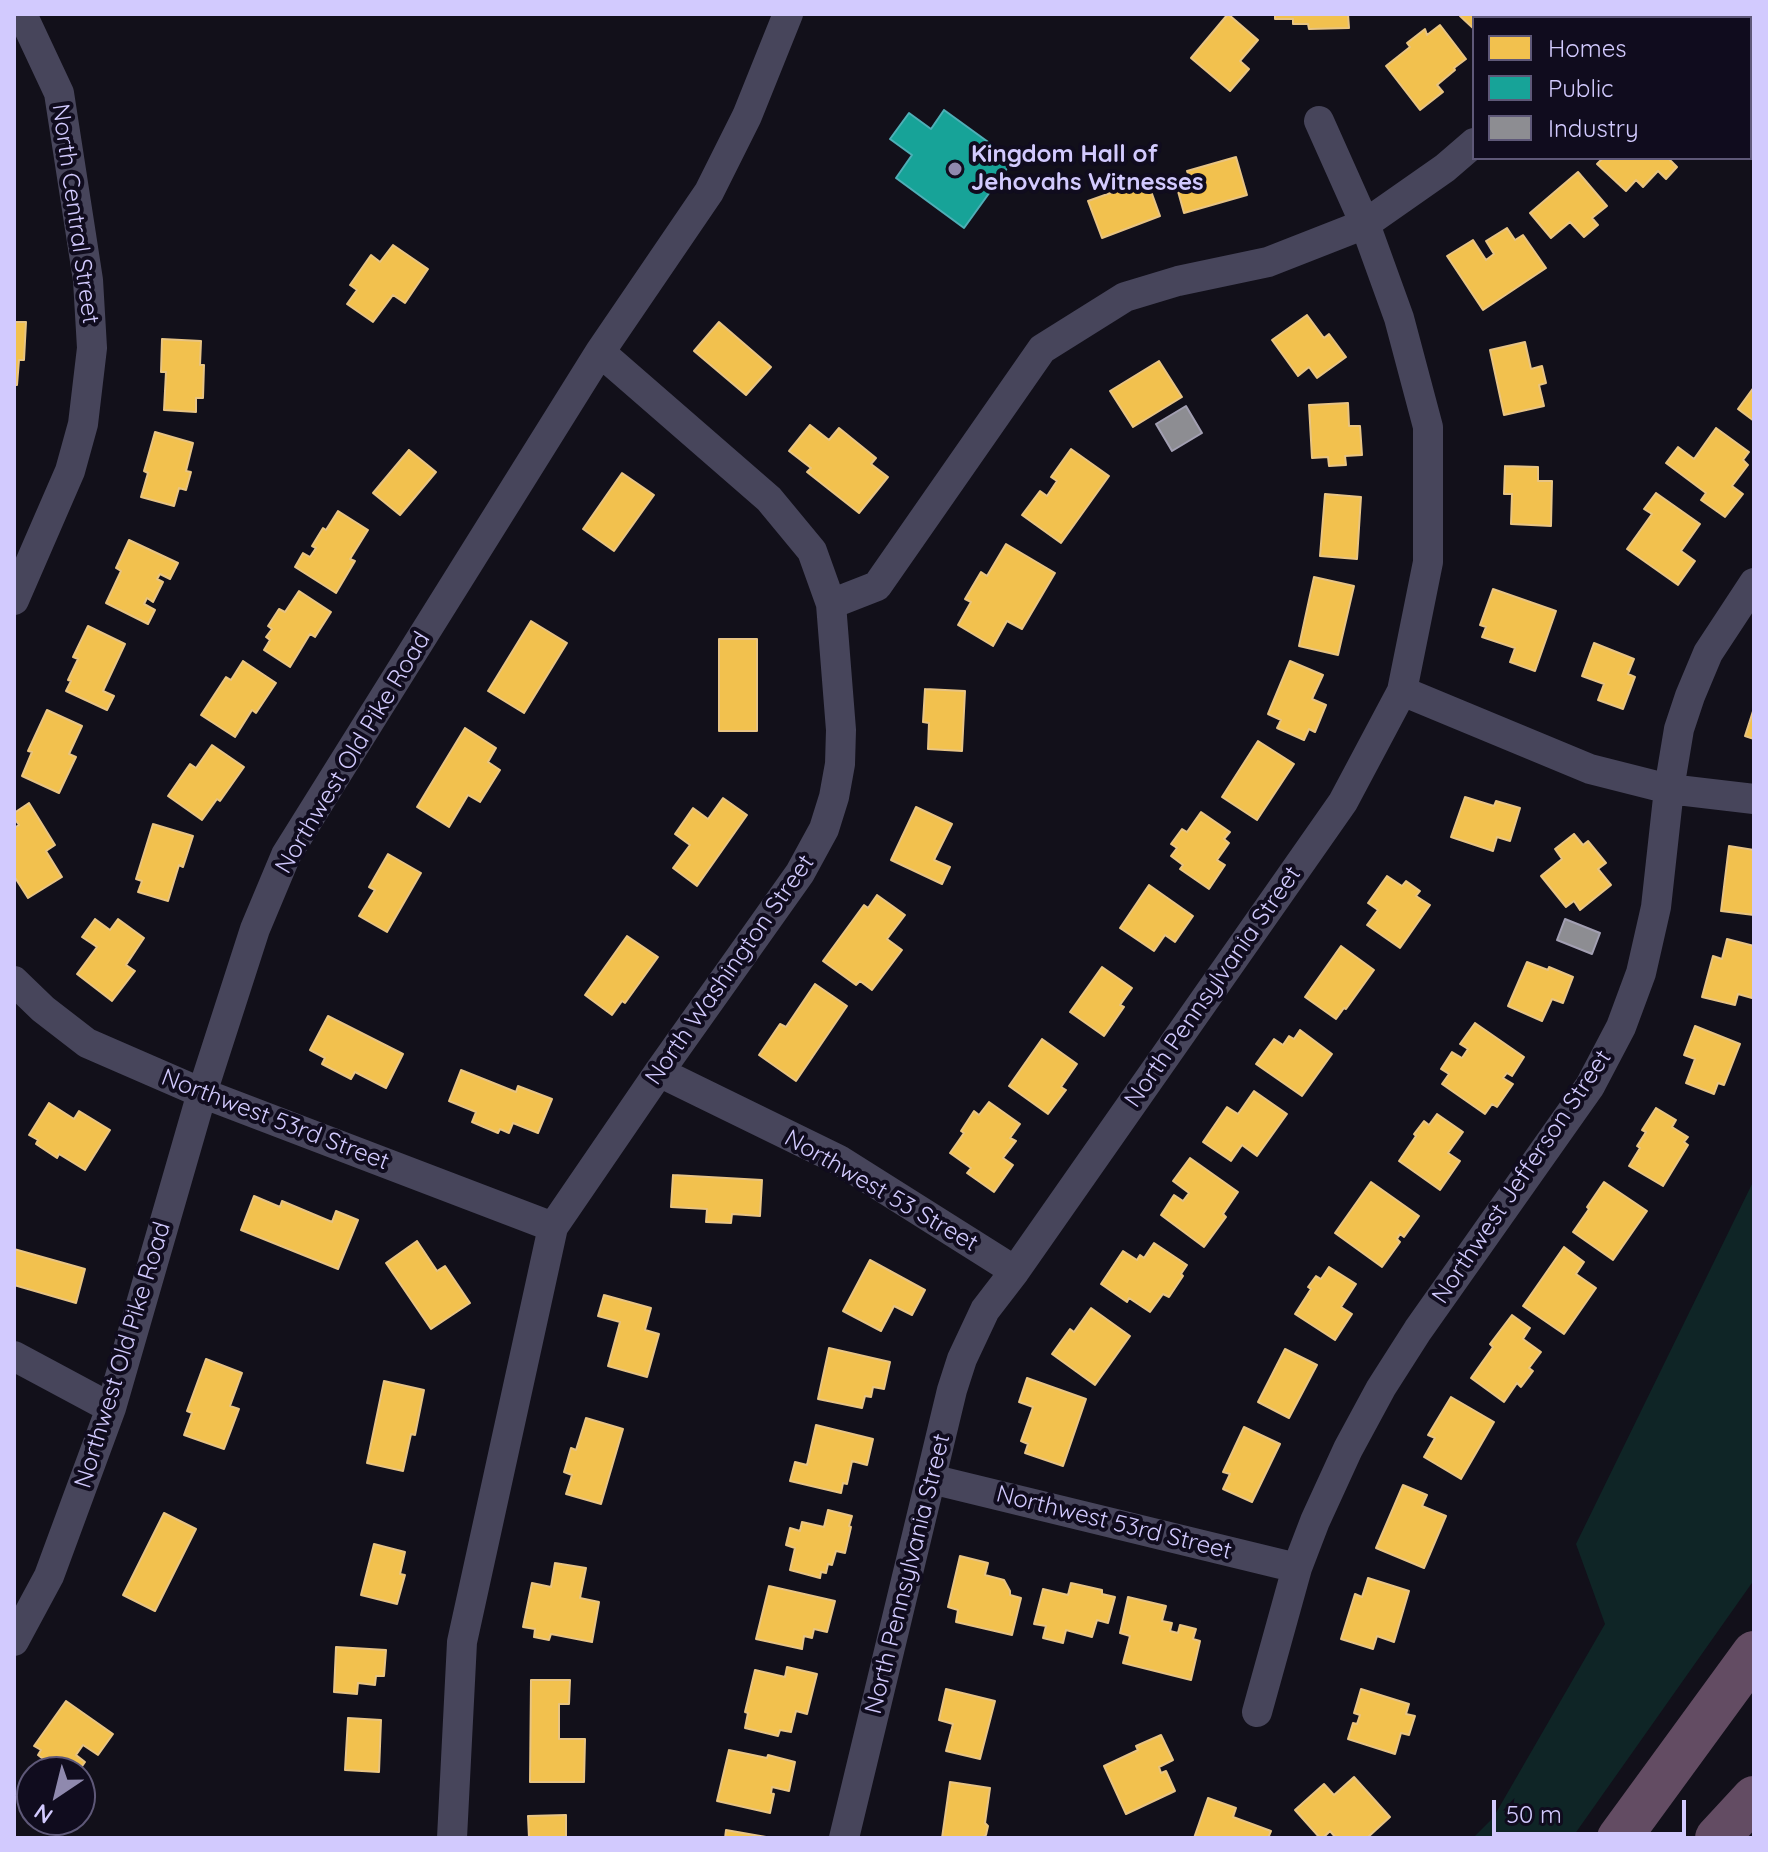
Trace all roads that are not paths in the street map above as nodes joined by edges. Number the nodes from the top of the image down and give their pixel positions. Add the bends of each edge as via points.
1 (22, 14) edge
2 (788, 14) edge
3 (1319, 121) dead end
4 (1472, 145) edge
5 (1365, 224) junction
6 (600, 352) junction
7 (1754, 583) edge
8 (14, 600) edge
9 (831, 604) junction
10 (1402, 691) junction
11 (1669, 789) junction
12 (1754, 799) edge
13 (14, 981) edge
14 (659, 1072) junction
15 (202, 1093) junction
16 (553, 1227) junction
17 (1015, 1271) junction
18 (14, 1356) edge
19 (111, 1408) junction
20 (931, 1479) junction
21 (1297, 1568) junction
22 (14, 1641) edge
23 (1754, 1653) edge
24 (1257, 1712) dead end
25 (1754, 1798) edge
26 (452, 1838) edge
27 (844, 1838) edge
28 (1619, 1838) edge
29 (1717, 1838) edge

1 - 8 street, North Central Street via 59,93 88,280 92,348 83,424 70,471
2 - 6 street, Northwest Old Pike Road via 709,192
3 - 5 street, North Pennsylvania Street
4 - 5 street
5 - 9 street via 1268,262 1125,297 1042,349 877,586
5 - 10 street, North Pennsylvania Street via 1399,318 1428,427 1428,562
6 - 9 street, North Washington Street via 769,499 812,551
6 - 15 street, Northwest Old Pike Road via 286,855 255,929
7 - 11 street, Northwest Jefferson Street via 1708,653 1690,696
9 - 14 street, North Washington Street via 840,764 824,829 800,873
10 - 11 street via 1590,769
10 - 17 street, North Pennsylvania Street via 1343,802
11 - 12 street
11 - 21 street, Northwest Jefferson Street via 1656,907 1641,973 1621,1027 1590,1086 1381,1388 1348,1449
13 - 15 street, Northwest 53rd Street via 87,1043
14 - 16 street, North Washington Street
14 - 17 street, Northwest 53 Street via 839,1160
15 - 16 street, Northwest 53rd Street
15 - 19 street, Northwest Old Pike Road
16 - 26 street, North Washington Street via 462,1642
17 - 20 street, North Pennsylvania Street via 985,1310 962,1359
18 - 19 street
19 - 22 street, Northwest Old Pike Road via 49,1576
20 - 21 street, Northwest 53rd Street
20 - 27 street, North Pennsylvania Street
21 - 24 street, Northwest Jefferson Street
23 - 28 highway
25 - 29 highway

